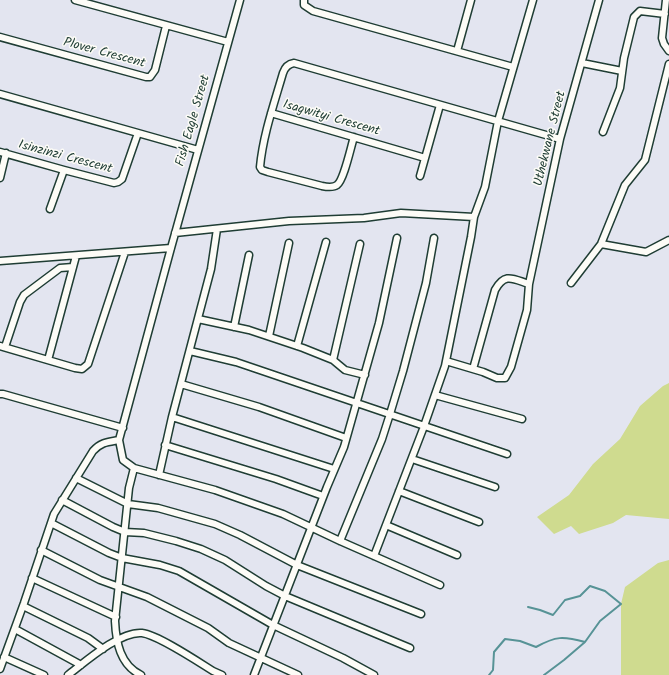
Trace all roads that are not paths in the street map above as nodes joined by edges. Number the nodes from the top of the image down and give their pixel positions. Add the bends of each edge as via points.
1 (75, 0) edge
2 (240, 0) edge
3 (304, 0) edge
4 (471, 0) edge
5 (533, 0) edge
6 (599, 0) edge
7 (666, 0) edge
8 (665, 14) junction
9 (166, 26) junction
10 (0, 36) edge
11 (228, 42) junction
12 (457, 51) junction
13 (669, 51) edge
14 (582, 63) junction
15 (669, 64) edge
16 (513, 67) junction
17 (622, 71) junction
18 (0, 94) edge
19 (440, 104) junction
20 (271, 113) junction
21 (498, 121) junction
22 (603, 132) dead end
23 (138, 133) junction
24 (354, 137) junction
25 (560, 139) junction
26 (198, 150) junction
27 (3, 153) edge
28 (425, 158) junction
29 (64, 170) junction
30 (420, 176) dead end
31 (0, 178) edge
32 (50, 208) dead end
33 (474, 216) junction
34 (218, 229) junction
35 (175, 233) junction
36 (397, 238) dead end
37 (434, 238) dead end
38 (669, 240) edge
39 (326, 242) dead end
40 (289, 243) dead end
41 (360, 244) dead end
42 (601, 244) junction
43 (171, 248) junction
44 (125, 252) junction
45 (249, 255) dead end
46 (76, 256) junction
47 (0, 261) edge
48 (73, 267) junction
49 (571, 283) dead end
50 (530, 284) junction
51 (198, 320) junction
52 (234, 327) junction
53 (269, 336) junction
54 (297, 346) junction
55 (2, 347) edge
56 (190, 352) junction
57 (48, 360) junction
58 (333, 360) junction
59 (446, 361) junction
60 (473, 369) junction
61 (365, 375) junction
62 (181, 384) junction
63 (1, 394) edge
64 (435, 395) junction
65 (356, 404) junction
66 (390, 414) junction
67 (172, 417) junction
68 (522, 419) dead end
69 (425, 425) junction
70 (123, 428) junction
71 (346, 438) junction
72 (119, 440) junction
73 (166, 445) junction
74 (507, 454) dead end
75 (412, 459) junction
76 (134, 468) junction
77 (334, 469) junction
78 (159, 475) junction
79 (76, 478) junction
80 (495, 487) dead end
81 (399, 491) junction
82 (323, 496) junction
83 (62, 500) junction
84 (128, 504) junction
85 (479, 522) dead end
86 (51, 523) junction
87 (386, 525) junction
88 (311, 528) junction
89 (125, 532) junction
90 (340, 541) junction
91 (41, 550) junction
92 (457, 555) dead end
93 (374, 556) junction
94 (122, 558) junction
95 (297, 565) junction
96 (32, 578) junction
97 (440, 585) dead end
98 (119, 588) junction
99 (285, 596) junction
100 (23, 606) junction
101 (421, 614) dead end
102 (116, 617) junction
103 (274, 625) junction
104 (14, 629) junction
105 (116, 640) junction
106 (410, 648) dead end
107 (102, 650) junction
108 (4, 657) junction
109 (261, 658) junction
110 (81, 665) junction
111 (0, 669) edge
112 (131, 673) edge
113 (44, 675) edge
114 (68, 675) edge
115 (141, 675) edge
116 (222, 675) edge
117 (254, 675) edge
118 (298, 675) edge
119 (374, 675) edge

1 - 9 street
2 - 11 street, Fish Eagle Street
3 - 12 street via 304,5 313,11
4 - 12 street
5 - 16 street
6 - 14 street, Uthekwane Street
7 - 8 street
8 - 13 street via 662,38
8 - 17 street via 640,11 634,17
9 - 10 street, Plover Crescent via 155,70 146,78
9 - 11 street
11 - 26 street, Fish Eagle Street
12 - 16 street
14 - 17 street
14 - 25 street, Uthekwane Street
15 - 42 street via 645,160 625,185
16 - 21 street
17 - 22 street via 620,88
18 - 23 street
19 - 20 street, Isagwityi Crescent via 290,63 286,67
19 - 21 street, Isagwityi Crescent
19 - 28 street
20 - 24 street, Isagwityi Crescent
20 - 24 street via 260,167 268,172 322,186 335,186 342,179
21 - 25 street, Isagwityi Crescent
21 - 33 street via 485,187
23 - 26 street
23 - 29 street, Isinzinzi Crescent via 122,179 118,182
24 - 28 street, Isagwityi Crescent
25 - 50 street, Uthekwane Street
26 - 35 street, Fish Eagle Street
27 - 29 street, Isinzinzi Crescent
27 - 31 street
28 - 30 street
29 - 32 street
33 - 34 street via 400,213
33 - 59 street
34 - 35 street
34 - 51 street
35 - 43 street, Fish Eagle Street
36 - 61 street
37 - 66 street via 426,283
38 - 42 street via 646,252
39 - 54 street
40 - 53 street
41 - 58 street
42 - 49 street
43 - 44 street
43 - 70 street, Fish Eagle Street
44 - 46 street
44 - 57 street via 88,364 82,369
45 - 52 street
46 - 47 street
46 - 48 street
48 - 55 street via 60,268 24,295
48 - 57 street
50 - 60 street via 506,278 500,282 495,290
50 - 60 street, Uthekwane Street via 527,310 511,367 505,378
51 - 52 street
51 - 56 street
52 - 53 street
53 - 54 street
54 - 58 street
55 - 57 street
56 - 62 street
56 - 65 street via 236,362
58 - 61 street via 345,370
59 - 60 street
59 - 64 street
61 - 65 street
62 - 67 street
62 - 71 street
63 - 70 street
64 - 68 street
64 - 69 street
65 - 66 street
65 - 71 street
66 - 69 street
66 - 90 street
67 - 73 street
67 - 77 street
69 - 74 street
69 - 75 street
70 - 72 street, Fish Eagle Street
71 - 77 street
72 - 76 street via 123,460
72 - 79 street via 99,445
73 - 78 street
73 - 82 street
75 - 80 street
75 - 81 street
76 - 78 street
76 - 84 street
77 - 82 street
78 - 88 street via 247,500
79 - 83 street
79 - 84 street
81 - 85 street
81 - 87 street
82 - 88 street
83 - 86 street
83 - 89 street
84 - 89 street
84 - 95 street via 158,508 215,524
86 - 91 street
86 - 94 street
87 - 92 street
87 - 93 street
88 - 90 street
88 - 95 street
89 - 94 street
89 - 99 street via 144,533 201,549 225,560
90 - 93 street
91 - 96 street
91 - 98 street
93 - 97 street
94 - 98 street
94 - 103 street via 160,565 179,572
95 - 99 street
95 - 101 street
96 - 100 street
96 - 102 street
98 - 102 street
98 - 109 street via 146,597
99 - 103 street
99 - 106 street
100 - 104 street
100 - 107 street via 88,638
102 - 105 street
103 - 109 street
103 - 119 street
104 - 108 street
104 - 110 street
105 - 107 street
105 - 112 street
105 - 116 street via 142,633 155,637
107 - 110 street
108 - 111 street
108 - 113 street
109 - 117 street
109 - 118 street
110 - 114 street
112 - 115 street

